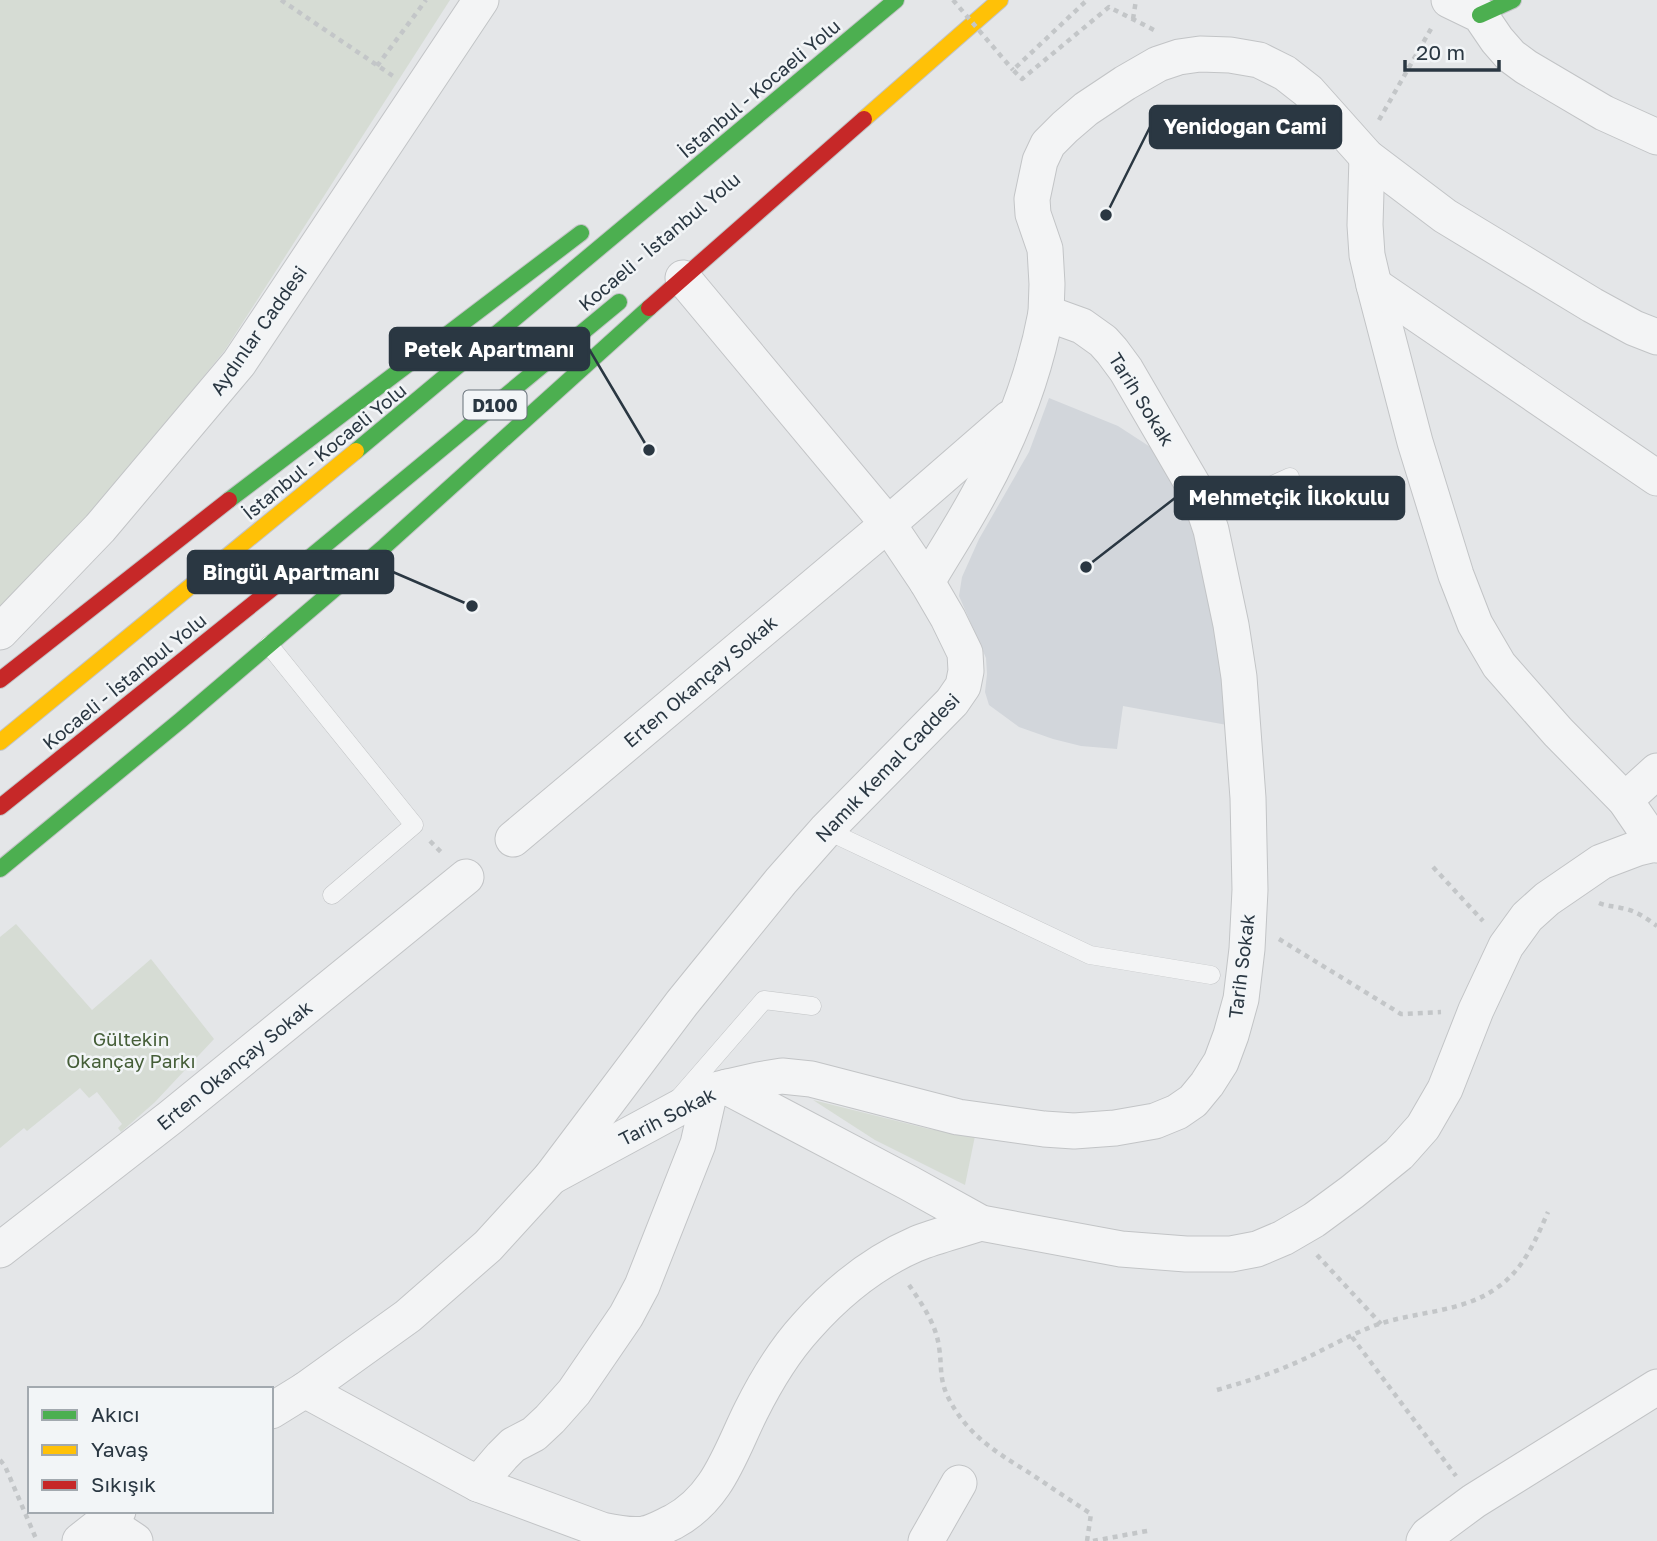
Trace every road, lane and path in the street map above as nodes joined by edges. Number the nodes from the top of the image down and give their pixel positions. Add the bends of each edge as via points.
1 (281, 0) edge
2 (426, 0) edge
3 (481, 0) edge
4 (890, 0) edge
5 (896, 0) edge
6 (953, 0) edge
7 (988, 0) edge
8 (1000, 0) edge
9 (1136, 0) edge
10 (1513, 0) edge
11 (1085, 2) edge
12 (1441, 12) edge
13 (1480, 15) junction
14 (1133, 19) junction
15 (1155, 31) dead end
16 (377, 66) junction
17 (1013, 70) junction
18 (418, 94) junction
19 (831, 127) dead end
20 (1657, 137) edge
21 (701, 143) dead end
22 (1364, 154) junction
23 (590, 227) dead end
24 (683, 278) junction
25 (1374, 285) junction
26 (632, 291) dead end
27 (1046, 313) junction
28 (1657, 337) edge
29 (1018, 411) junction
30 (1290, 477) dead end
31 (1657, 478) edge
32 (1206, 514) junction
33 (888, 524) junction
34 (927, 582) junction
35 (0, 632) edge
36 (269, 645) junction
37 (0, 680) edge
38 (0, 742) edge
39 (1657, 771) edge
40 (1625, 800) junction
41 (0, 807) edge
42 (414, 825) junction
43 (826, 830) junction
44 (513, 839) dead end
45 (1656, 844) edge
46 (1433, 867) dead end
47 (0, 869) edge
48 (466, 877) joint
49 (1569, 883) junction
50 (332, 895) dead end
51 (1249, 920) junction
52 (1657, 926) edge
53 (1506, 946) junction
54 (1211, 975) dead end
55 (813, 1006) dead end
56 (1476, 1010) junction
57 (718, 1089) junction
58 (661, 1118) junction
59 (551, 1177) junction
60 (1548, 1212) dead end
61 (981, 1223) junction
62 (1294, 1231) junction
63 (0, 1250) edge
64 (890, 1258) junction
65 (1381, 1324) junction
66 (1352, 1337) junction
67 (1657, 1387) edge
68 (305, 1390) junction
69 (1217, 1390) dead end
70 (273, 1410) edge
71 (0, 1460) edge
72 (1456, 1476) dead end
73 (959, 1483) dead end
74 (478, 1484) junction
75 (101, 1524) edge
76 (554, 1529) edge
77 (1152, 1530) dead end
78 (1418, 1539) edge
79 (37, 1541) edge
80 (135, 1541) edge
81 (926, 1541) edge
82 (1087, 1541) edge
83 (1093, 1541) edge

1 - 16 path
2 - 16 path
3 - 18 street, Aydınlar Caddesi
4 - 21 main road
5 - 38 main road, İstanbul - Kocaeli Yolu / D100 via 437,385
6 - 17 path, bridge
7 - 19 main road
8 - 24 main road
9 - 14 path
10 - 13 main road
11 - 17 path
12 - 13 street
12 - 22 path
13 - 20 street via 1497,40 1526,68
14 - 15 path
14 - 17 path via 1109,7 1022,79
16 - 18 path
18 - 35 street, Aydınlar Caddesi via 239,363 100,528
22 - 25 street via 1367,255
22 - 27 street via 1308,92 1259,60 1200,54 1158,64 1086,110 1056,135 1044,152 1032,199 1045,249
22 - 28 street via 1445,216 1592,305
23 - 37 main road via 267,470
24 - 33 street, Namık Kemal Caddesi
24 - 36 main road
25 - 31 street
25 - 40 street via 1415,442 1475,624 1516,685
26 - 41 main road, Kocaeli - İstanbul Yolu / D100
27 - 29 street
27 - 32 street, Tarih Sokak via 1082,326 1112,351 1176,454
29 - 33 street, Erten Okançay Sokak
29 - 34 street via 979,495
30 - 32 lane
32 - 51 street, Tarih Sokak via 1240,677 1248,798
33 - 34 street, Namık Kemal Caddesi
33 - 44 street, Erten Okançay Sokak
34 - 43 street, Namık Kemal Caddesi via 965,653 963,686
36 - 42 lane
36 - 47 main road
39 - 40 street
40 - 45 street
42 - 48 path
42 - 50 lane
43 - 54 lane via 1090,955
43 - 59 street, Namık Kemal Caddesi via 682,1003
45 - 49 street via 1601,862
46 - 53 path
48 - 63 street, Erten Okançay Sokak
49 - 52 path via 1589,898 1641,914
49 - 53 street via 1527,917
51 - 56 path via 1401,1014
51 - 57 street, Tarih Sokak via 1241,999 1221,1062 1193,1101 1155,1121 1074,1132 1044,1129 958,1117 811,1079 782,1076
53 - 56 street
55 - 58 lane via 764,1000
56 - 62 street via 1445,1089 1423,1127 1399,1154 1352,1192
57 - 58 street, Tarih Sokak
57 - 61 street
57 - 74 street via 642,1286 626,1316 574,1392 534,1434 513,1445
58 - 59 street, Tarih Sokak
59 - 68 street via 488,1246 408,1316
60 - 65 path via 1530,1251 1499,1287 1475,1301
61 - 62 street via 1121,1249 1186,1254 1256,1250
61 - 64 street via 915,1244
62 - 65 path
64 - 76 street via 838,1294 805,1328 752,1408 718,1479 703,1500 682,1517 645,1534
64 - 82 path via 933,1325 940,1373 963,1421 985,1444 1091,1514
65 - 66 path
66 - 69 path via 1289,1366
66 - 72 path
67 - 78 street
68 - 70 street
68 - 74 street
71 - 79 path
73 - 81 street
74 - 76 street
75 - 80 street
77 - 83 path

